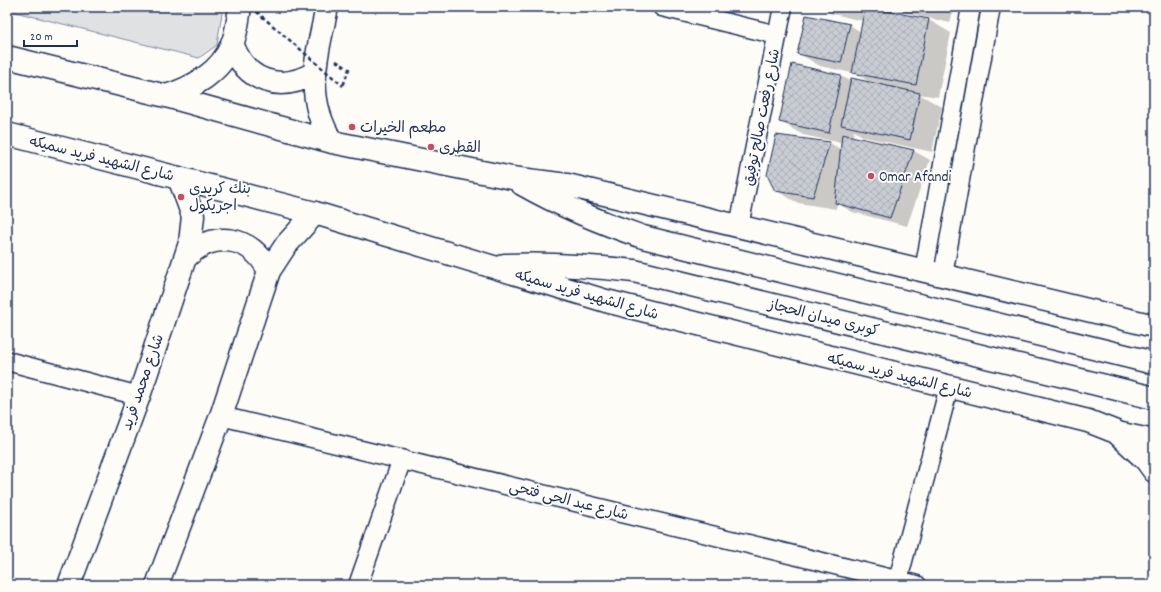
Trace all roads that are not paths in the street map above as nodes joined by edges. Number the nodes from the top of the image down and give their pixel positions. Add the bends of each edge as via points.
1 (240, 7) edge
2 (328, 7) edge
3 (662, 7) edge
4 (783, 7) edge
5 (971, 7) edge
6 (991, 7) edge
7 (777, 35) junction
8 (232, 44) junction
9 (7, 57) edge
10 (314, 73) junction
11 (166, 96) junction
12 (7, 134) edge
13 (332, 142) junction
14 (179, 178) junction
15 (512, 178) junction
16 (315, 213) junction
17 (739, 226) junction
18 (185, 258) junction
19 (490, 266) junction
20 (269, 271) junction
21 (933, 273) junction
22 (1154, 326) edge
23 (7, 361) edge
24 (1154, 363) edge
25 (949, 387) junction
26 (139, 396) junction
27 (1154, 398) edge
28 (221, 416) junction
29 (1116, 432) junction
30 (1154, 441) edge
31 (402, 459) junction
32 (1154, 471) edge
33 (898, 580) junction
34 (69, 585) edge
35 (157, 585) edge
36 (358, 585) edge
37 (917, 585) edge

1 - 8 main road
2 - 10 main road
3 - 7 street
4 - 7 street, شارع رفعت صالح توفيق
5 - 21 street
6 - 21 street
7 - 17 street, شارع رفعت صالح توفيق
8 - 10 main road via 244,66 265,81 286,84
8 - 11 main road via 221,62 205,78 180,92
9 - 11 main road
10 - 13 main road via 317,109
11 - 13 main road
12 - 14 main road, شارع الشهيد فريد سميكه
13 - 15 main road
14 - 16 main road, شارع الشهيد فريد سميكه
14 - 18 main road, شارع محمد فريد via 193,216 193,229
15 - 17 main road via 567,185
15 - 24 main road via 585,216 643,237
16 - 19 main road, شارع الشهيد فريد سميكه
16 - 20 main road via 286,245
17 - 21 main road
18 - 20 main road via 199,246 226,240 244,244 252,249
18 - 26 main road, شارع محمد فريد
19 - 25 main road, شارع الشهيد فريد سميكه via 606,301
19 - 27 main road, كوبرى ميدان الحجاز via 586,265 634,271
20 - 28 main road
21 - 22 main road
23 - 26 street
25 - 29 main road, شارع الشهيد فريد سميكه via 1088,421
25 - 33 street
26 - 34 main road, شارع محمد فريد
28 - 31 street, شارع عبد الحى فتحى
28 - 35 main road
29 - 30 main road
29 - 32 main road, شارع الشهيد فريد سميكه
31 - 33 street, شارع عبد الحى فتحى
31 - 36 street
33 - 37 street, شارع عبد الحى فتحى

